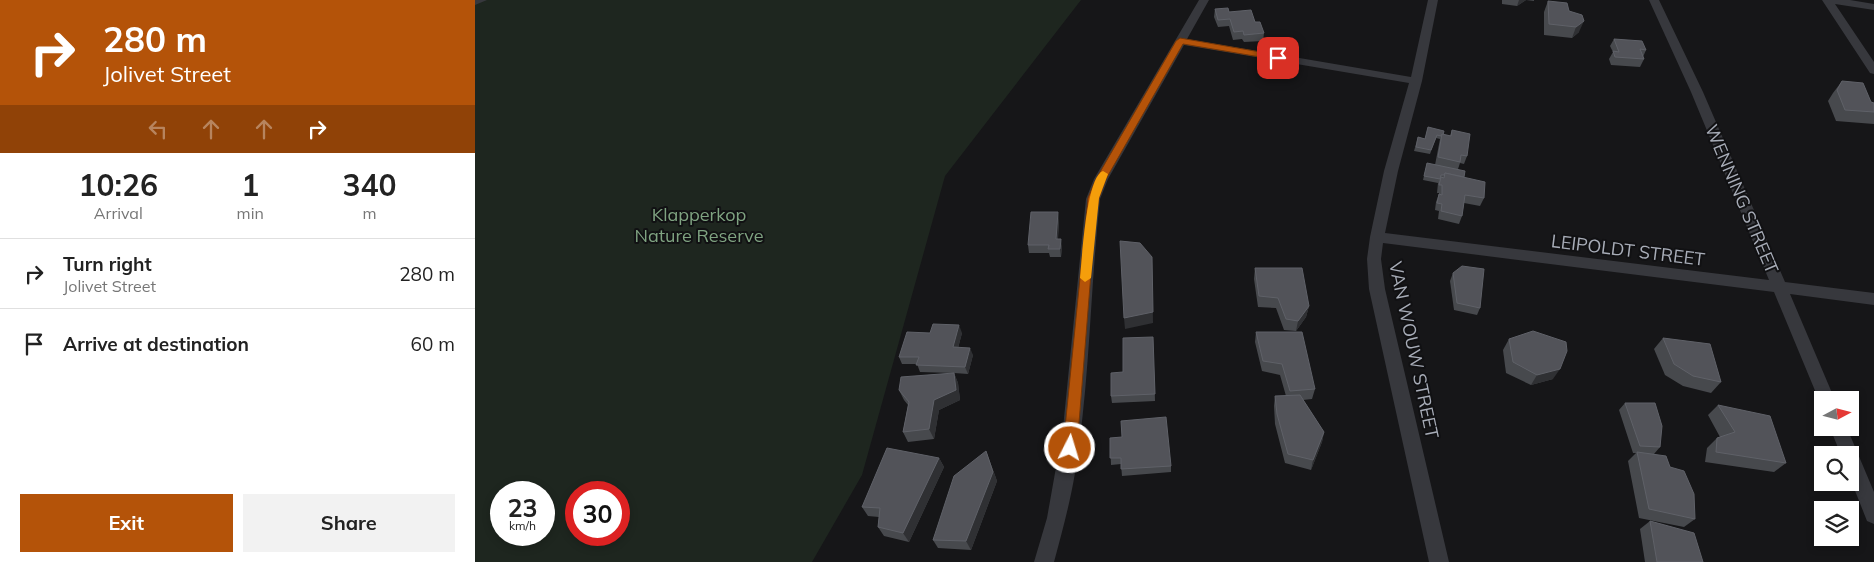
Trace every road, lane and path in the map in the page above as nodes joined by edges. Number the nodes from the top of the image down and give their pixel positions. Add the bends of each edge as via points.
1 (482, 0) edge
2 (1204, 0) edge
3 (1433, 0) edge
4 (1654, 0) edge
5 (1827, 0) edge
6 (1831, 0) edge
7 (475, 2) edge
8 (1874, 7) edge
9 (1180, 41) junction
10 (1874, 71) edge
11 (1416, 81) junction
12 (1377, 238) junction
13 (1779, 288) junction
14 (1874, 299) edge
15 (1823, 391) edge
16 (1859, 478) edge
17 (1874, 514) edge
18 (1044, 562) edge
19 (1439, 562) edge

1 - 7 street
2 - 9 street
3 - 11 street, VAN WOUW STREET
4 - 13 street, WENNING STREET via 1697,92
5 - 10 street
6 - 8 street
9 - 11 street
9 - 18 street via 1093,198 1070,448 1060,508
11 - 12 street, VAN WOUW STREET via 1391,171
12 - 13 street, LEIPOLDT STREET
12 - 19 street, VAN WOUW STREET via 1374,259 1377,289
13 - 14 street, LEIPOLDT STREET
13 - 15 street, WENNING STREET
16 - 17 street

